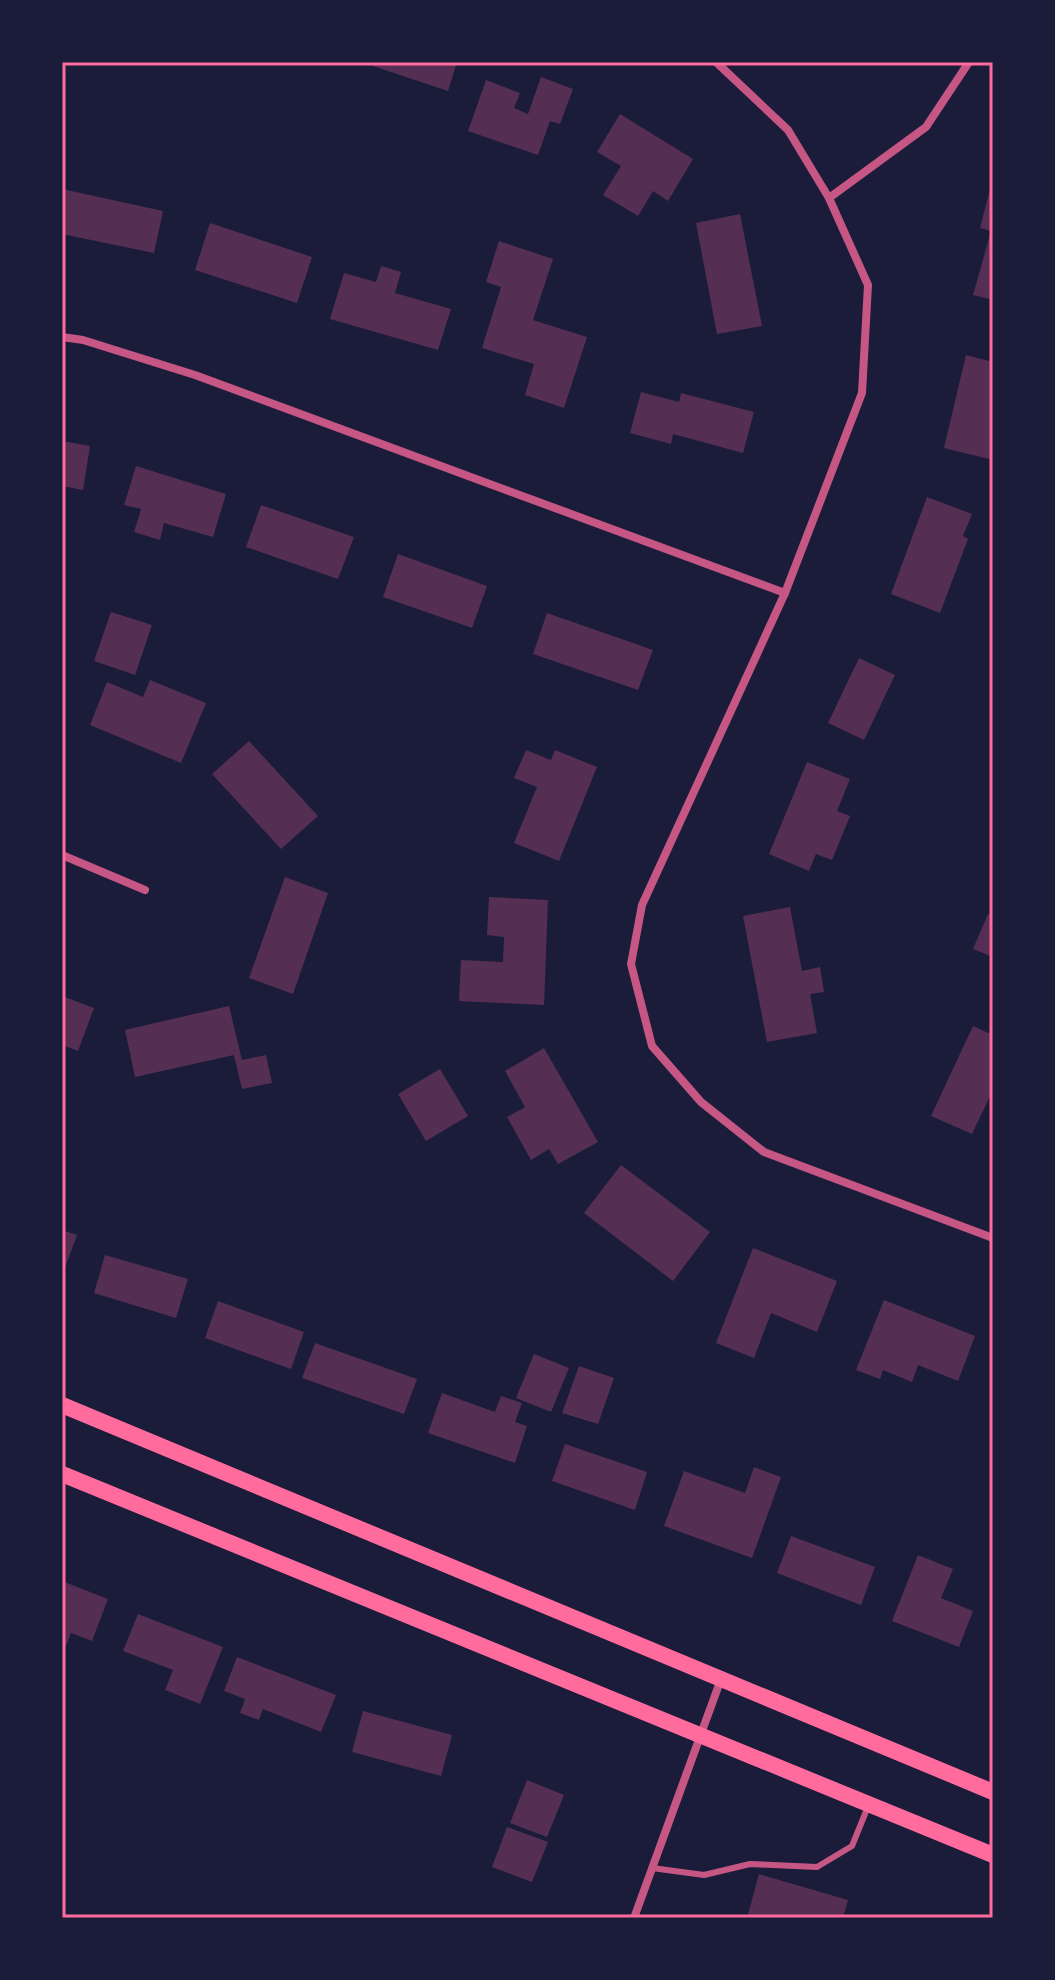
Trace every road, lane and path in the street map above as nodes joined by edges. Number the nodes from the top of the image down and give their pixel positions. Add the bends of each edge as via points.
1 (716, 62) edge
2 (969, 62) edge
3 (829, 198) junction
4 (62, 337) edge
5 (785, 593) junction
6 (62, 855) edge
7 (145, 890) dead end
8 (993, 1238) edge
9 (62, 1405) edge
10 (62, 1474) edge
11 (721, 1679) junction
12 (700, 1736) junction
13 (993, 1792) edge
14 (869, 1804) junction
15 (993, 1855) edge
16 (652, 1868) junction
17 (634, 1918) edge

1 - 3 street via 788,130
2 - 3 street via 926,127
3 - 5 street via 868,285 862,393
4 - 5 street via 195,375
5 - 8 street via 642,905 631,964 652,1046 701,1102 764,1152
6 - 7 street
9 - 11 main road
10 - 12 main road
11 - 12 street
11 - 13 main road
12 - 14 main road
12 - 16 street
14 - 15 main road
14 - 16 lane via 852,1846 817,1867 750,1864 704,1875
16 - 17 street

